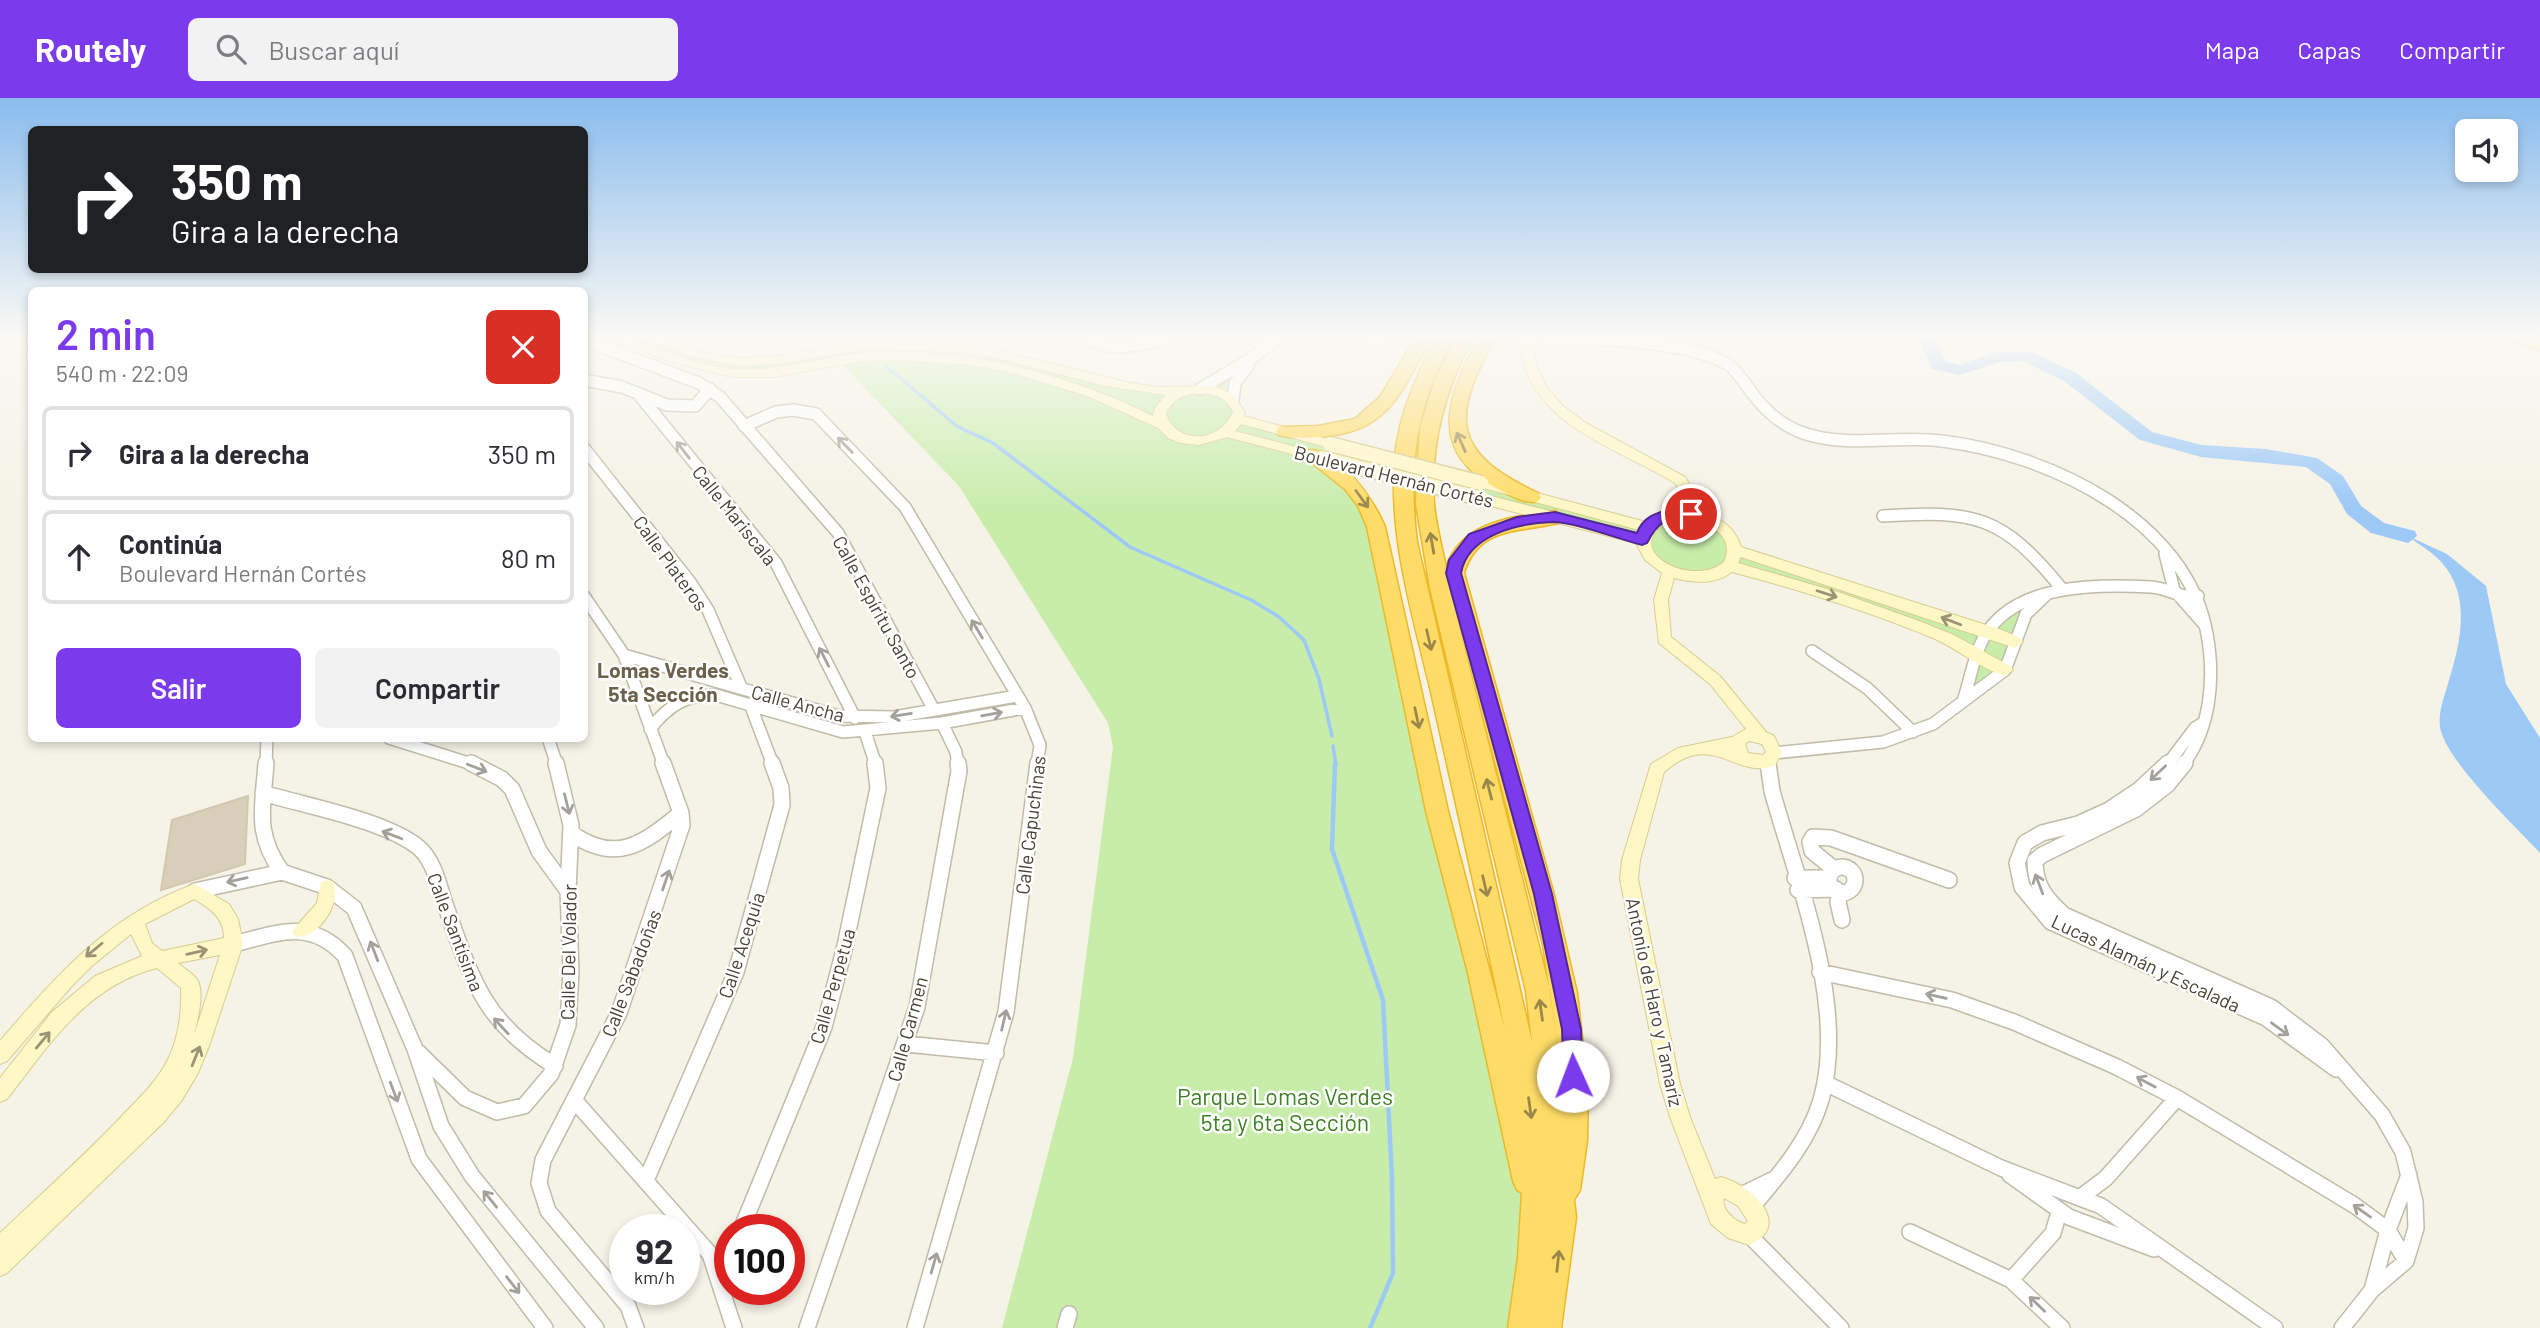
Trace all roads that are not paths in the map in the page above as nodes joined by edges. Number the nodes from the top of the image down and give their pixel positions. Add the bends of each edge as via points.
1 (636, 394) edge
2 (707, 394) edge
3 (715, 394) edge
4 (1100, 394) edge
5 (1178, 394) edge
6 (1224, 394) edge
7 (1233, 394) edge
8 (1393, 394) edge
9 (1419, 394) edge
10 (1439, 394) edge
11 (1461, 394) edge
12 (1547, 394) edge
13 (1753, 394) edge
14 (640, 396) junction
15 (1233, 400) junction
16 (1238, 419) junction
17 (1161, 425) junction
18 (744, 426) junction
19 (1285, 432) junction
20 (1227, 433) junction
21 (588, 453) edge
22 (1316, 457) junction
23 (1532, 497) junction
24 (1691, 514) junction
25 (1883, 516) dead end
26 (1555, 517) junction
27 (1644, 533) junction
28 (2162, 547) junction
29 (1736, 551) junction
30 (1730, 566) junction
31 (1670, 572) junction
32 (2171, 578) junction
33 (2188, 578) junction
34 (2159, 587) junction
35 (2062, 589) junction
36 (2046, 595) junction
37 (2198, 596) junction
38 (2180, 597) junction
39 (588, 602) edge
40 (2206, 625) junction
41 (1988, 631) junction
42 (2015, 642) junction
43 (1812, 651) dead end
44 (1680, 653) joint
45 (1978, 654) junction
46 (624, 655) junction
47 (2005, 670) junction
48 (741, 687) junction
49 (1963, 701) junction
50 (1021, 702) junction
51 (750, 704) junction
52 (934, 710) junction
53 (855, 718) junction
54 (943, 723) junction
55 (650, 729) junction
56 (865, 732) junction
57 (1913, 732) junction
58 (267, 742) edge
59 (415, 742) edge
60 (549, 742) edge
61 (435, 745) edge
62 (1755, 745) junction
63 (263, 793) junction
64 (681, 813) junction
65 (571, 833) junction
66 (282, 872) junction
67 (1949, 880) dead end
68 (1835, 882) junction
69 (1797, 884) junction
70 (327, 887) junction
71 (195, 891) junction
72 (568, 891) junction
73 (1842, 919) dead end
74 (135, 920) junction
75 (301, 931) junction
76 (234, 944) junction
77 (159, 961) junction
78 (1820, 972) junction
79 (906, 1044) junction
80 (415, 1049) junction
81 (996, 1053) junction
82 (0, 1055) edge
83 (555, 1066) junction
84 (1825, 1083) junction
85 (0, 1093) edge
86 (2177, 1098) junction
87 (575, 1101) junction
88 (2001, 1168) junction
89 (2409, 1175) junction
90 (646, 1178) junction
91 (2106, 1178) junction
92 (2060, 1189) junction
93 (1731, 1196) junction
94 (2081, 1197) junction
95 (2106, 1209) junction
96 (2056, 1210) junction
97 (1533, 1212) junction
98 (748, 1214) edge
99 (1562, 1217) junction
100 (2081, 1222) junction
101 (2105, 1230) junction
102 (2388, 1230) junction
103 (1752, 1232) junction
104 (1910, 1232) dead end
105 (2053, 1233) junction
106 (0, 1247) edge
107 (2177, 1258) junction
108 (2406, 1261) junction
109 (714, 1263) edge
110 (0, 1266) edge
111 (1785, 1269) joint
112 (2011, 1280) junction
113 (2372, 1290) junction
114 (725, 1305) edge
115 (2261, 1322) edge
116 (545, 1328) edge
117 (596, 1328) edge
118 (636, 1328) edge
119 (734, 1328) edge
120 (807, 1328) edge
121 (915, 1328) edge
122 (1522, 1328) edge
123 (1546, 1328) edge
124 (1841, 1328) edge
125 (2062, 1328) edge
126 (2275, 1328) edge
127 (2342, 1328) edge

1 - 14 street
2 - 14 street via 688,408
3 - 18 street, Calle Espíritu Santo
4 - 17 main road
5 - 17 main road via 1164,403
6 - 15 main road
7 - 15 street
8 - 19 highway via 1371,418 1327,432
9 -> 97 highway via 1404,454 1403,493 1415,579 1527,1089 1534,1138
99 -> 10 highway via 1538,991 1440,588 1425,504 1429,427
23 -> 11 highway via 1485,474 1464,452 1455,426
12 - 24 main road via 1588,431 1680,480 1689,494
13 - 28 street, Lucas Alamán y Escalada via 1766,413 1783,425 1838,442 1942,441 2009,455 2099,496
53 -> 14 street, Calle Mariscala via 776,563
15 - 16 main road
16 - 19 main road, Boulevard Hernán Cortés
16 - 20 main road
17 - 20 main road via 1190,440
50 -> 18 street, Calle Capuchinas via 905,507 816,414 793,410 759,417
18 - 52 street, Calle Espíritu Santo via 838,533
19 - 23 main road, Boulevard Hernán Cortés, bridge
20 - 22 main road, Boulevard Hernán Cortés
21 - 48 street, Calle Plateros via 690,582 708,610
22 - 26 main road, Boulevard Hernán Cortés, bridge
22 -> 97 highway via 1360,494 1377,527 1437,811 1479,969
23 - 27 main road, Boulevard Hernán Cortés
24 - 27 main road via 1665,515
24 - 29 main road via 1723,527 1733,538
25 - 35 street via 1937,512 1991,524 2034,554
26 - 27 main road, Boulevard Hernán Cortés
26 - 99 highway via 1517,522 1474,537 1463,548 1454,573 1540,884 1572,1029 1576,1146
27 - 31 main road via 1650,558
28 - 32 street
28 - 33 street, Lucas Alamán y Escalada
29 - 30 main road
41 -> 29 main road
30 - 31 main road via 1704,578
30 -> 45 main road via 1896,617
31 - 44 main road via 1662,587 1664,639
32 - 33 street
32 - 34 street
32 - 38 street
33 - 37 street, Lucas Alamán y Escalada
34 - 35 street
34 - 38 street
35 - 36 street
36 - 41 street via 2014,610
36 - 42 street via 2026,614
37 - 38 street
37 - 40 street, Lucas Alamán y Escalada
38 - 40 street
39 - 46 street, Calle Sabadoñas
40 - 89 street, Lucas Alamán y Escalada via 2211,668 2203,723 2139,790 2098,815 2042,833 2025,844 2017,863 2022,887 2051,922 2254,1012 2359,1086 2403,1152
41 - 42 main road
41 - 45 street
42 - 47 street
43 - 57 street via 1859,681
44 - 62 street via 1715,680
45 - 47 main road
45 - 49 street
46 - 48 street, Calle Ancha
46 - 55 street, Calle Sabadoñas
47 - 49 street, Antonio de Haro y Tamaríz
48 - 53 street, Calle Ancha
49 - 57 street, Antonio de Haro y Tamaríz via 1933,724
50 - 52 street, Calle Ancha
54 -> 50 street, Calle Ancha
81 -> 50 street, Calle Capuchinas via 1006,1012 1040,745
51 - 55 street, Calle Ancha via 716,695 683,697
51 - 56 street, Calle Ancha via 843,732
51 - 90 street, Calle Acequia via 781,788 782,805 736,972
52 -> 53 street, Calle Ancha
54 - 56 street, Calle Ancha
54 - 79 street, Calle Carmen via 959,771
55 - 64 street, Calle Sabadoñas
56 - 98 street, Calle Perpetua via 878,772 878,788 845,946 824,1027
57 - 62 street, Antonio de Haro y Tamaríz via 1852,747
58 - 63 street
59 - 61 street
60 -> 65 street, Calle Del Volador via 571,818
61 -> 72 street via 500,778 514,791 536,846
62 - 69 street
62 - 93 main road, Antonio de Haro y Tamaríz via 1682,751 1657,769 1629,879 1671,1084 1700,1168
63 - 66 street via 262,830 267,851
83 -> 63 street, Calle Santísima via 527,1051 496,1023 476,991 432,868 419,849 362,824
64 - 65 street via 641,843 623,850 590,846
87 -> 64 street, Calle Sabadoñas via 633,978 674,856
65 - 72 street, Calle Del Volador
66 - 70 street
66 -> 71 street
67 - 68 street via 1831,838 1813,837 1812,851
68 - 69 street
68 - 73 street
69 - 78 street
70 - 75 main road via 326,906
80 -> 70 street via 354,908
71 - 74 main road
71 - 76 main road via 225,911
72 - 83 street, Calle Del Volador via 571,985 566,1037
74 - 77 main road via 141,941
74 -> 82 main road via 75,967
75 - 76 street
75 -> 116 street via 334,939 345,956 419,1159
77 -> 76 main road
110 -> 76 main road via 176,1093 204,1036
85 -> 77 main road via 82,996 124,970
77 - 106 main road via 190,984 191,1009 174,1067 141,1112
78 - 84 street
86 -> 78 street via 2118,1067 1952,1000
79 - 81 street
79 - 120 street, Calle Carmen
80 - 83 street, Calle Del Volador via 480,1108 500,1114 516,1111 530,1101
117 -> 80 street via 471,1176 441,1126
121 -> 81 street, Calle Capuchinas
84 - 88 street
84 - 93 street via 1813,1120 1776,1179
86 - 91 street
102 -> 86 street
87 - 90 street
87 - 118 street, Calle Sabadoñas via 543,1160 538,1183 548,1211 620,1296
88 - 92 street
88 - 96 street
89 - 102 street
89 - 108 street, Lucas Alamán y Escalada via 2416,1228
90 - 109 street
91 - 94 street
91 - 95 street
92 - 94 street
92 - 96 street via 2050,1195
93 - 103 main road via 1758,1217
93 - 103 main road via 1712,1204 1735,1232
94 - 95 street
95 - 101 street via 2112,1223
95 - 107 street
96 - 100 street
96 - 105 street
97 - 122 highway
123 -> 99 highway
100 - 101 street
100 - 105 street
101 - 107 street
102 - 108 street
102 - 113 street
103 - 111 street
104 - 112 street
105 - 112 street
107 - 115 street
108 - 113 street
111 - 124 street
125 -> 112 street
113 - 127 street
114 - 119 street
115 - 126 street

